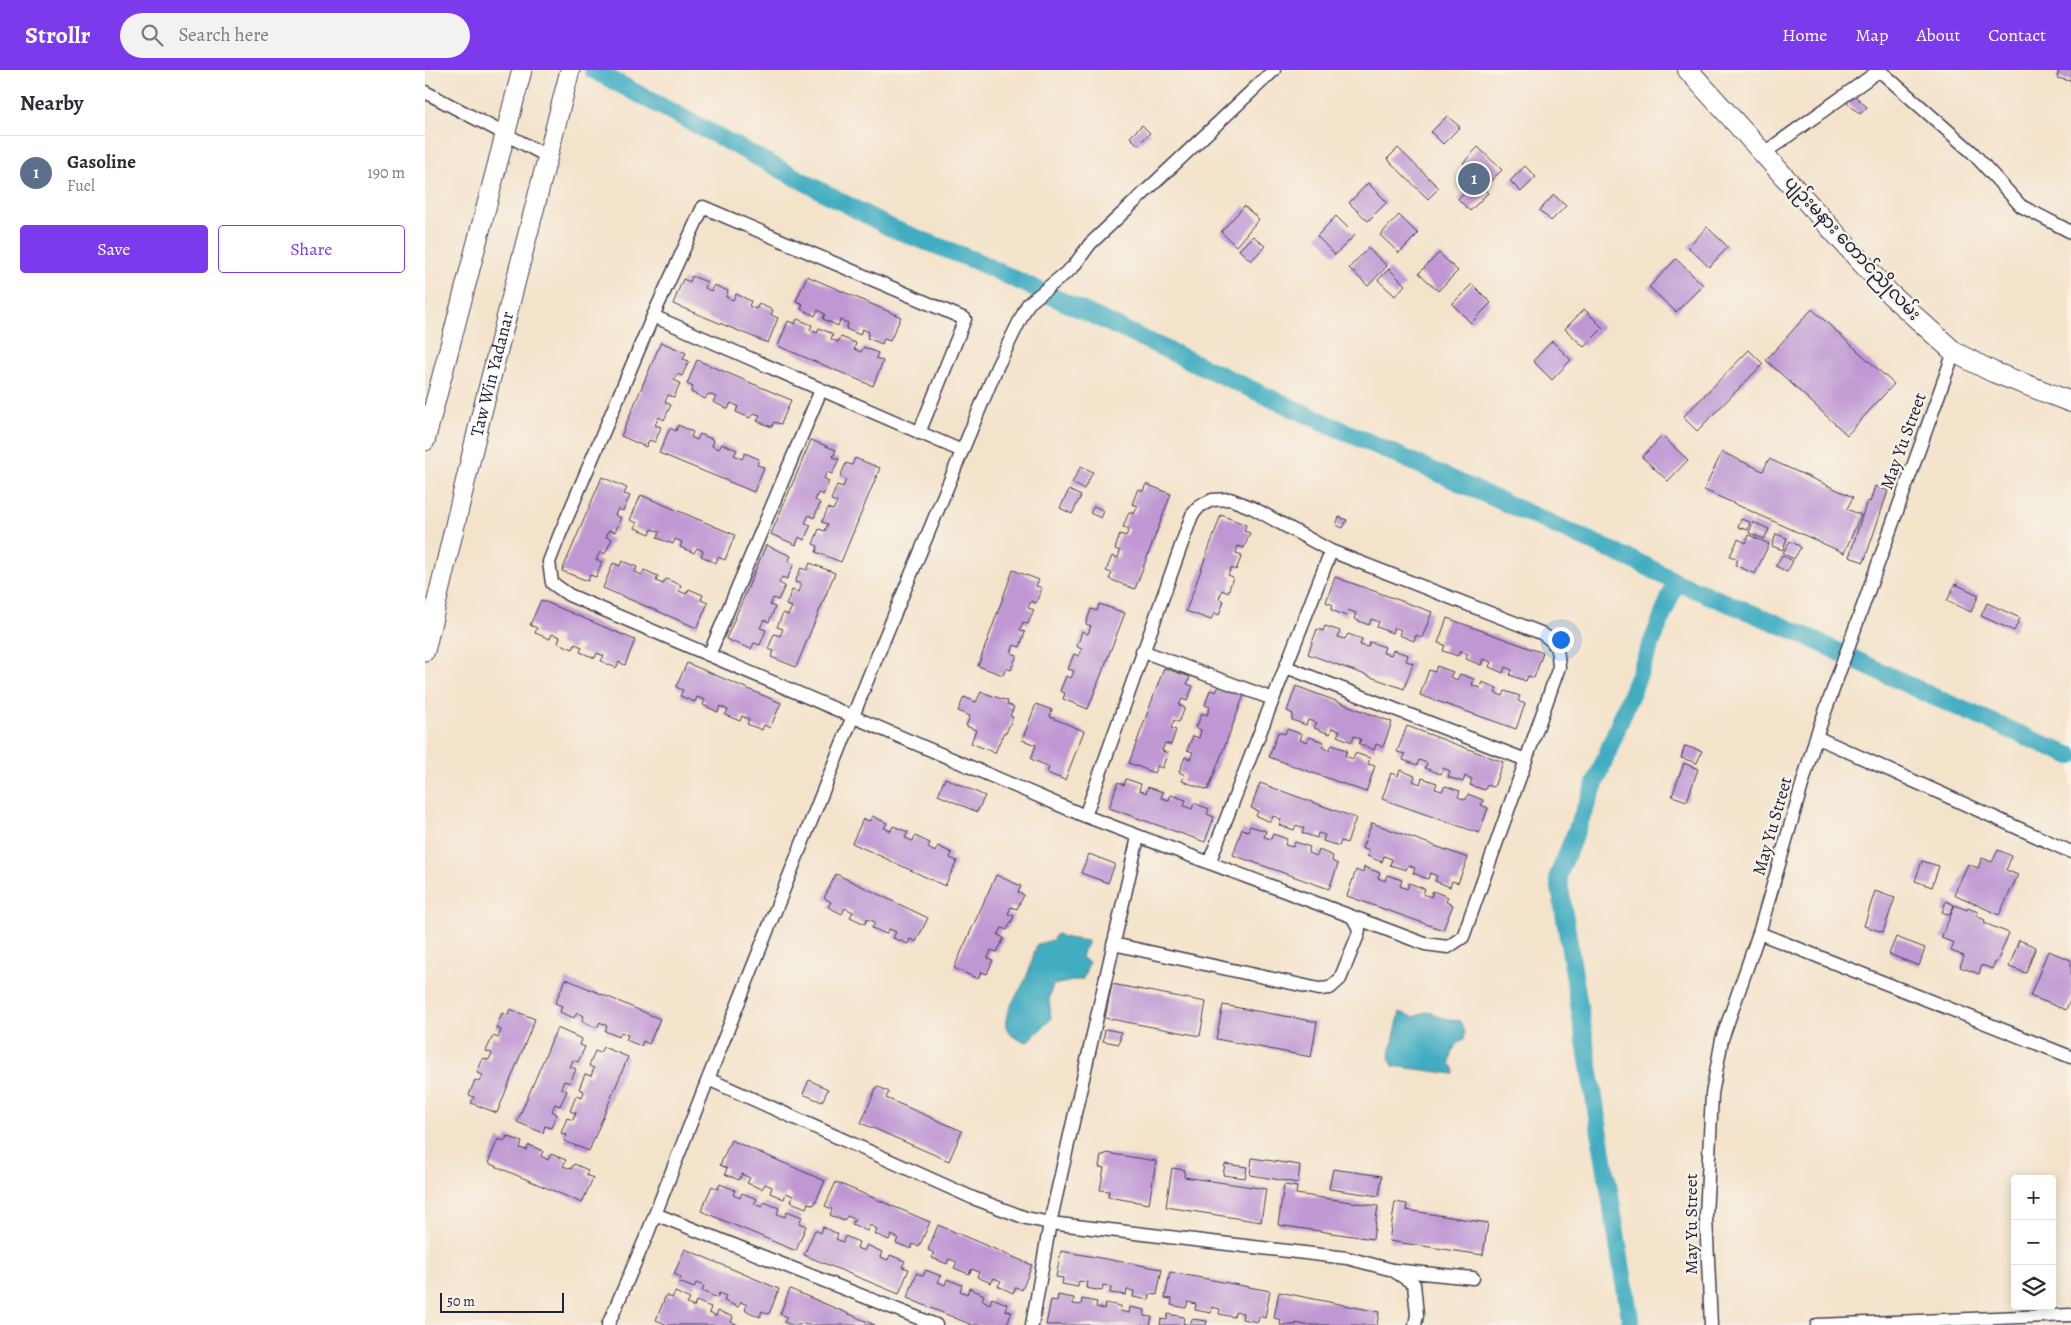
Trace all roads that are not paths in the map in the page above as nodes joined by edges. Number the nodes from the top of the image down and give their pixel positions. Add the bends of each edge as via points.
1 (570, 70) edge
2 (1274, 70) edge
3 (1688, 70) edge
4 (1879, 70) edge
5 (521, 72) edge
6 (425, 92) edge
7 (505, 134) junction
8 (1764, 153) junction
9 (547, 156) junction
10 (2071, 232) edge
11 (653, 316) junction
12 (1954, 352) junction
13 (821, 390) junction
14 (2071, 402) edge
15 (919, 433) junction
16 (425, 441) edge
17 (962, 452) junction
18 (1331, 551) junction
19 (425, 651) edge
20 (1142, 651) junction
21 (709, 656) junction
22 (1286, 667) junction
23 (1273, 699) junction
24 (853, 718) junction
25 (1816, 737) junction
26 (1526, 760) junction
27 (1085, 816) junction
28 (1137, 837) junction
29 (2071, 852) edge
30 (1209, 863) junction
31 (1353, 918) junction
32 (1759, 933) junction
33 (1113, 944) junction
34 (2071, 1057) edge
35 (708, 1079) junction
36 (655, 1214) junction
37 (1050, 1224) junction
38 (1393, 1270) junction
39 (1473, 1278) dead end
40 (2071, 1315) edge
41 (609, 1325) edge
42 (936, 1325) edge
43 (1032, 1325) edge
44 (1415, 1325) edge
45 (1711, 1325) edge
46 (1817, 1325) edge

1 - 9 main road, Taw Win Yadanar
2 - 17 street via 1091,244 1073,267 1028,304 997,367
3 - 8 main road, ပျဉ်းမနား တောင်ညိုလမ်း
4 - 8 street
4 - 10 street via 1971,152 2021,206
5 - 7 main road
6 - 7 street
7 - 9 street
7 - 16 main road
8 - 12 main road, ပျဉ်းမနား တောင်ညိုလမ်း via 1890,294
9 - 19 main road, Taw Win Yadanar
11 - 13 street
11 - 15 street via 703,207 965,319
11 - 21 street via 549,562 552,583 569,595
12 - 14 main road, ပျဉ်းမနား တောင်ညိုလမ်း via 1993,372
12 - 25 street, May Yu Street
13 - 15 street
13 - 21 street
15 - 17 street
17 - 24 street
18 - 20 street via 1253,508 1230,499 1212,500 1200,506 1192,515
18 - 22 street
18 - 26 street via 1541,633 1553,641 1559,652 1559,667
20 - 23 street
20 - 27 street
21 - 24 street
22 - 23 street
22 - 26 street
23 - 30 street
24 - 27 street
24 - 35 street
25 - 29 street
25 - 32 street, May Yu Street
26 - 31 street via 1463,937 1448,947 1425,944
27 - 28 street
28 - 30 street
28 - 33 street
30 - 31 street
31 - 33 street via 1359,929 1358,935 1339,979 1330,988 1319,990
32 - 34 street
32 - 45 street, May Yu Street via 1722,1039 1712,1094 1706,1217
33 - 37 street
35 - 36 street
35 - 37 street via 973,1198
36 - 41 street
36 - 42 street
37 - 38 street via 1347,1258
37 - 43 street
38 - 39 street
38 - 44 street via 1414,1284
40 - 46 street

